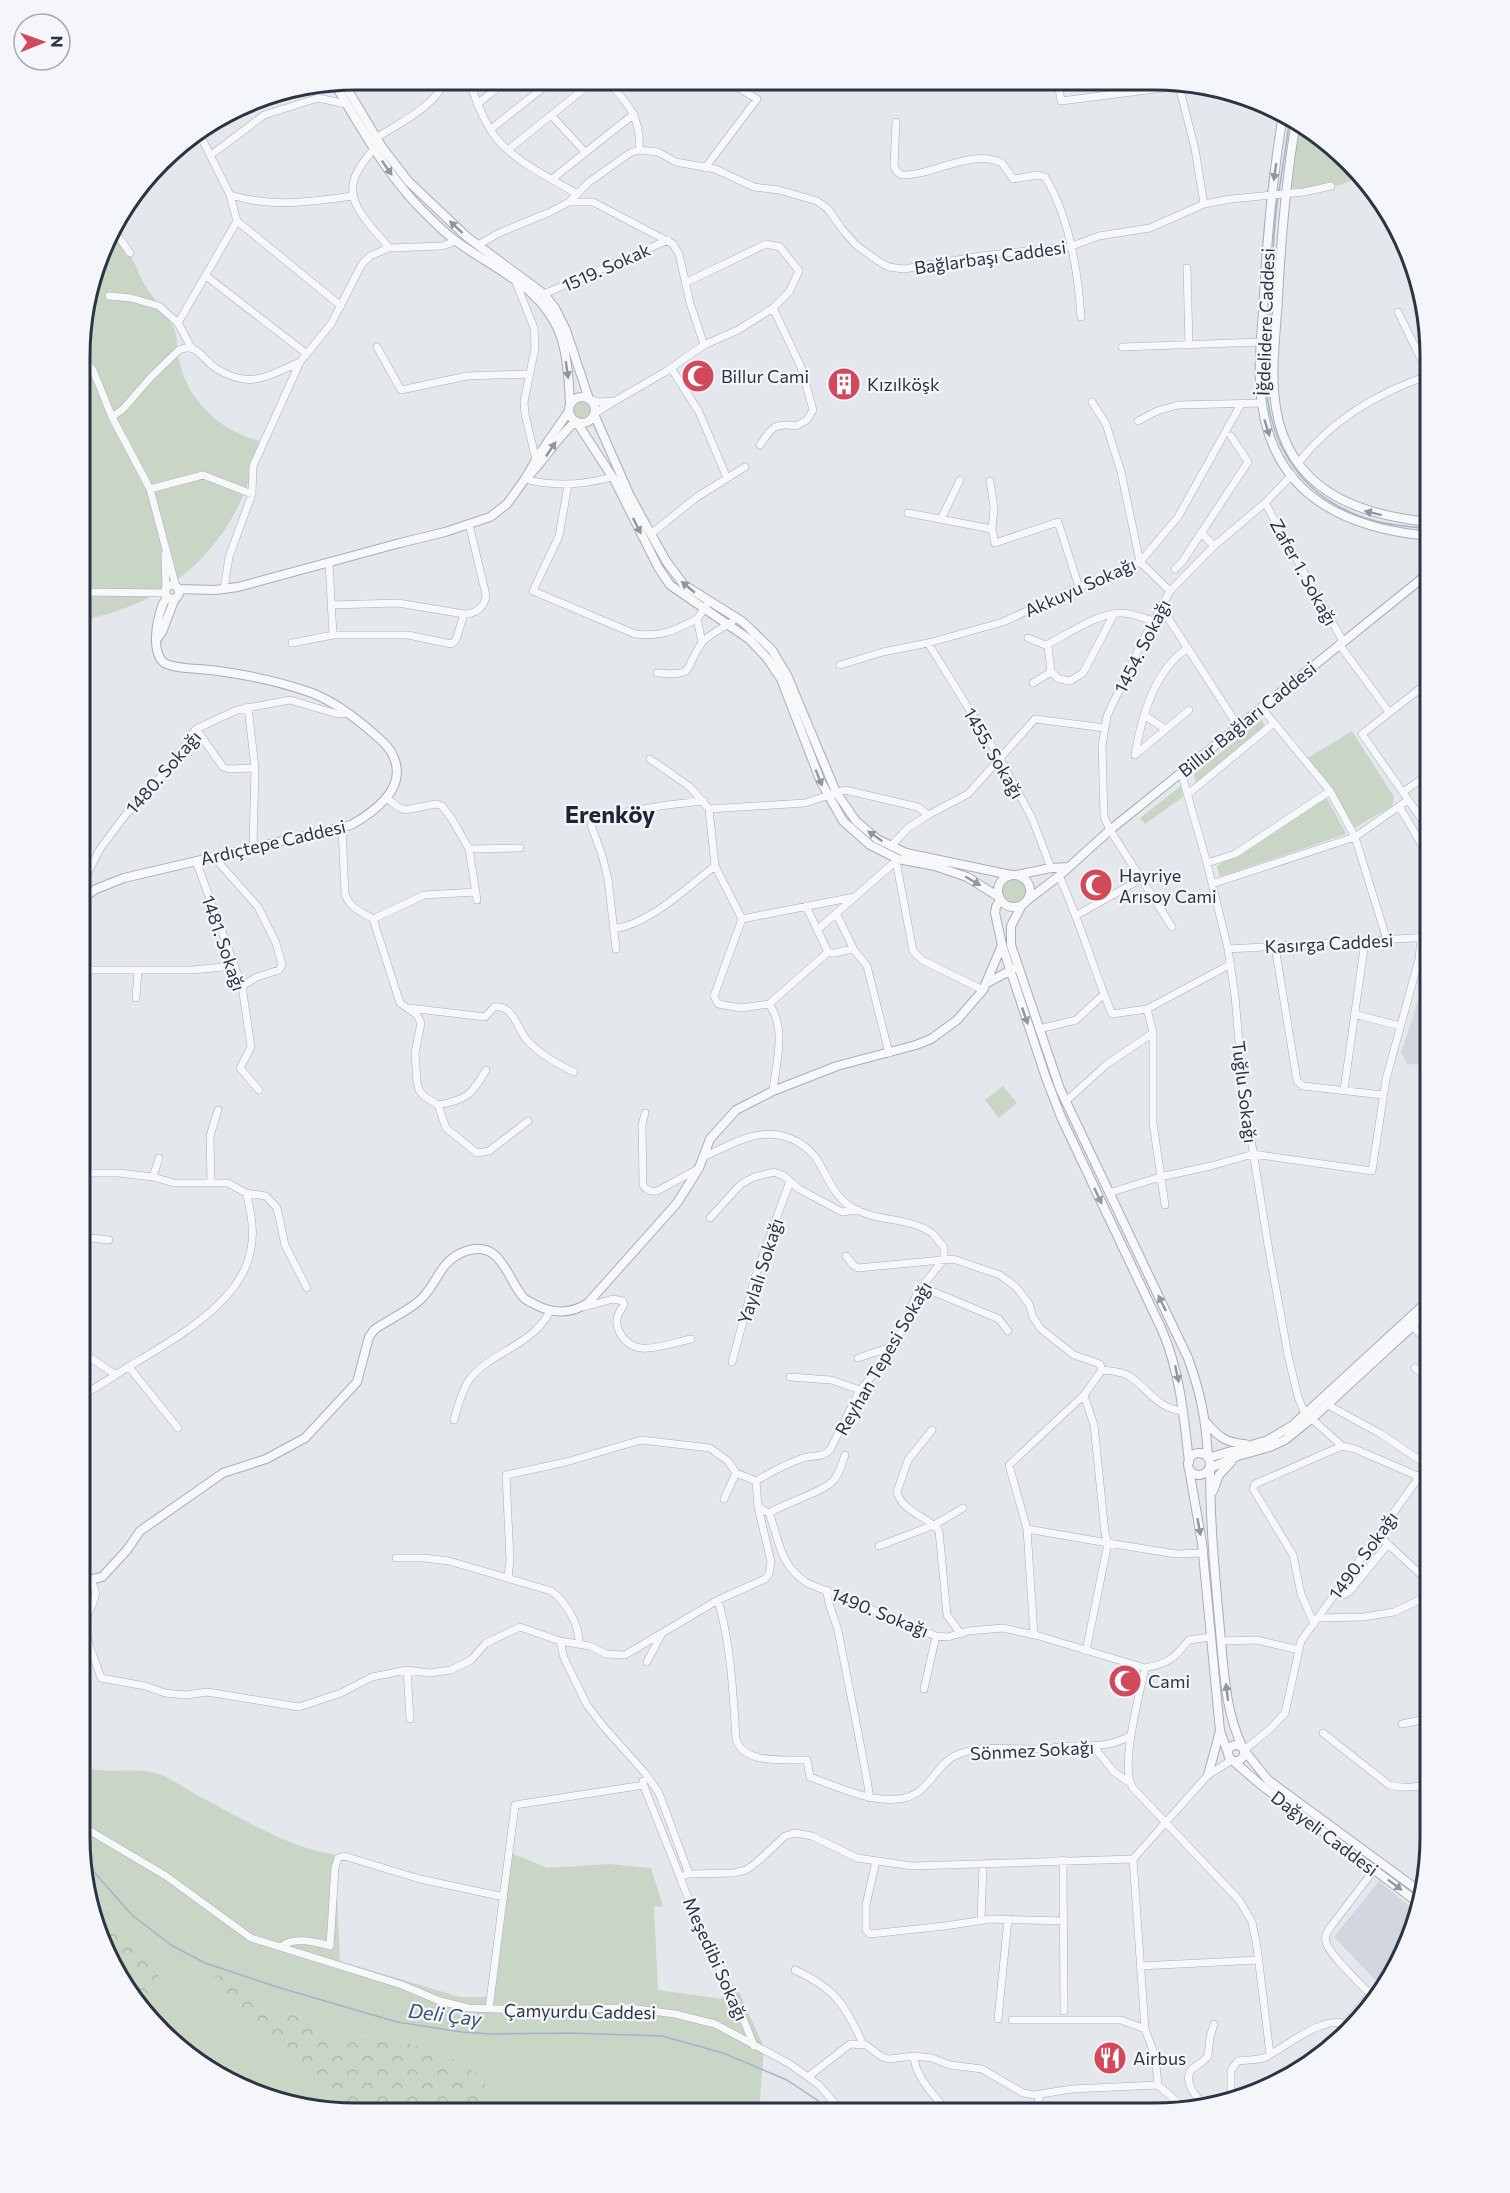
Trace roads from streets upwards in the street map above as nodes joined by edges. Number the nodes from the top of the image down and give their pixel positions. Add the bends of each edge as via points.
1 (348, 90) edge
2 (441, 90) edge
3 (472, 90) edge
4 (495, 90) edge
5 (540, 90) edge
6 (582, 90) edge
7 (614, 90) edge
8 (742, 90) edge
9 (1059, 90) edge
10 (1148, 90) edge
11 (339, 91) edge
12 (1180, 92) edge
13 (346, 104) junction
14 (477, 104) junction
15 (633, 114) junction
16 (551, 115) junction
17 (896, 122) dead end
18 (1282, 123) edge
19 (491, 129) junction
20 (1295, 131) edge
21 (376, 138) junction
22 (202, 139) edge
23 (374, 148) junction
24 (509, 149) junction
25 (639, 150) junction
26 (585, 152) junction
27 (211, 155) junction
28 (705, 168) junction
29 (552, 179) junction
30 (1331, 186) dead end
31 (577, 194) junction
32 (1285, 194) junction
33 (230, 195) junction
34 (1272, 195) junction
35 (353, 196) junction
36 (569, 202) junction
37 (1204, 204) junction
38 (237, 221) junction
39 (118, 236) edge
40 (668, 240) junction
41 (456, 241) junction
42 (478, 245) junction
43 (1071, 246) junction
44 (389, 248) junction
45 (130, 253) dead end
46 (1187, 268) dead end
47 (206, 276) junction
48 (515, 280) junction
49 (685, 283) junction
50 (544, 294) junction
51 (110, 296) dead end
52 (341, 306) junction
53 (773, 308) junction
54 (1398, 312) dead end
55 (1082, 317) dead end
56 (178, 323) junction
57 (1261, 342) junction
58 (704, 345) junction
59 (1189, 345) junction
60 (1122, 346) dead end
61 (191, 347) junction
62 (376, 347) dead end
63 (307, 354) junction
64 (1420, 356) edge
65 (300, 362) junction
66 (90, 367) edge
67 (671, 368) junction
68 (529, 374) junction
69 (1420, 380) edge
70 (589, 399) junction
71 (615, 401) junction
72 (1092, 402) dead end
73 (1262, 403) junction
74 (1241, 404) junction
75 (570, 408) junction
76 (594, 414) junction
77 (112, 417) junction
78 (576, 421) junction
79 (1138, 421) dead end
80 (1231, 436) dead end
81 (759, 445) dead end
82 (536, 460) junction
83 (1299, 462) junction
84 (745, 467) dead end
85 (1292, 475) junction
86 (612, 477) junction
87 (728, 478) junction
88 (525, 479) junction
89 (960, 480) dead end
90 (990, 481) dead end
91 (568, 485) junction
92 (150, 489) junction
93 (252, 494) junction
94 (1265, 502) junction
95 (908, 513) dead end
96 (941, 519) junction
97 (1420, 520) edge
98 (469, 524) junction
99 (992, 529) junction
100 (1202, 532) junction
101 (652, 533) junction
102 (1418, 535) edge
103 (1214, 546) junction
104 (165, 548) junction
105 (1140, 562) junction
106 (329, 563) junction
107 (1175, 569) dead end
108 (1420, 579) edge
109 (1079, 587) junction
110 (220, 589) junction
111 (1170, 591) junction
112 (90, 592) edge
113 (172, 593) junction
114 (332, 605) junction
115 (706, 606) junction
116 (1161, 607) junction
117 (464, 614) junction
118 (1114, 614) junction
119 (697, 619) junction
120 (737, 619) junction
121 (1154, 621) junction
122 (728, 625) junction
123 (333, 635) junction
124 (1028, 638) dead end
125 (702, 642) junction
126 (292, 643) dead end
127 (928, 643) junction
128 (1341, 643) junction
129 (1048, 646) junction
130 (1188, 648) junction
131 (840, 665) dead end
132 (1051, 672) junction
133 (657, 674) dead end
134 (1033, 682) dead end
135 (1420, 689) edge
136 (248, 707) junction
137 (1261, 707) junction
138 (1189, 710) dead end
139 (1389, 712) junction
140 (348, 713) junction
141 (1144, 715) junction
142 (1274, 723) junction
143 (1238, 726) junction
144 (1105, 728) junction
145 (196, 729) junction
146 (1165, 729) junction
147 (650, 759) dead end
148 (1000, 759) junction
149 (255, 768) junction
150 (1181, 772) junction
151 (1420, 780) edge
152 (1330, 791) junction
153 (1403, 792) junction
154 (832, 794) junction
155 (1188, 794) junction
156 (387, 798) junction
157 (1408, 800) junction
158 (704, 801) junction
159 (1399, 806) junction
160 (709, 809) junction
161 (928, 815) junction
162 (1420, 817) edge
163 (342, 828) junction
164 (1110, 830) junction
165 (1355, 837) junction
166 (1420, 842) edge
167 (891, 846) junction
168 (253, 847) junction
169 (520, 848) dead end
170 (469, 849) junction
171 (213, 856) junction
172 (900, 858) junction
173 (196, 861) junction
174 (1207, 862) junction
175 (716, 866) junction
176 (1069, 867) junction
177 (90, 868) edge
178 (1052, 868) junction
179 (1012, 875) junction
180 (1059, 876) junction
181 (1141, 879) junction
182 (1212, 884) junction
183 (90, 892) edge
184 (856, 896) junction
185 (999, 899) junction
186 (1024, 904) junction
187 (806, 906) junction
188 (836, 913) junction
189 (1077, 915) junction
190 (373, 919) junction
191 (742, 919) junction
192 (1172, 927) dead end
193 (614, 929) junction
194 (817, 930) junction
195 (1420, 938) joint
196 (1387, 940) junction
197 (1365, 941) junction
198 (1002, 945) junction
199 (1275, 946) junction
200 (616, 949) dead end
201 (1228, 949) junction
202 (854, 950) junction
203 (828, 952) junction
204 (1231, 964) junction
205 (234, 966) junction
206 (1013, 969) junction
207 (90, 970) edge
208 (138, 970) junction
209 (242, 986) junction
210 (985, 987) junction
211 (1104, 994) junction
212 (136, 998) dead end
213 (769, 1004) junction
214 (407, 1008) junction
215 (1147, 1009) junction
216 (1354, 1014) junction
217 (1400, 1026) junction
218 (1039, 1029) junction
219 (1153, 1033) junction
220 (889, 1053) junction
221 (486, 1070) dead end
222 (574, 1072) dead end
223 (259, 1090) dead end
224 (1344, 1090) junction
225 (772, 1091) junction
226 (1383, 1095) junction
227 (1066, 1101) junction
228 (438, 1105) junction
229 (218, 1110) dead end
230 (645, 1113) dead end
231 (528, 1121) dead end
232 (1253, 1154) junction
233 (703, 1157) junction
234 (159, 1158) dead end
235 (699, 1168) junction
236 (90, 1173) edge
237 (153, 1177) junction
238 (1160, 1177) junction
239 (789, 1181) junction
240 (211, 1183) junction
241 (246, 1193) junction
242 (1109, 1193) junction
243 (1165, 1204) dead end
244 (858, 1210) junction
245 (710, 1218) dead end
246 (90, 1238) edge
247 (109, 1240) dead end
248 (846, 1256) dead end
249 (944, 1259) junction
250 (922, 1287) junction
251 (307, 1288) dead end
252 (581, 1308) junction
253 (1420, 1309) edge
254 (550, 1311) junction
255 (1420, 1319) edge
256 (1413, 1326) junction
257 (1008, 1331) dead end
258 (1420, 1333) edge
259 (691, 1339) dead end
260 (894, 1346) junction
261 (90, 1358) edge
262 (858, 1359) dead end
263 (732, 1362) dead end
264 (129, 1367) junction
265 (1416, 1368) dead end
266 (1102, 1370) junction
267 (1420, 1372) edge
268 (116, 1375) junction
269 (790, 1377) dead end
270 (90, 1390) edge
271 (860, 1390) junction
272 (1084, 1395) junction
273 (1328, 1405) junction
274 (1184, 1411) junction
275 (1308, 1416) junction
276 (454, 1420) dead end
277 (1206, 1423) junction
278 (178, 1428) dead end
279 (932, 1431) dead end
280 (1251, 1445) junction
281 (1342, 1446) junction
282 (845, 1455) dead end
283 (1238, 1456) junction
284 (1208, 1458) junction
285 (1420, 1459) edge
286 (1189, 1465) junction
287 (1210, 1468) junction
288 (736, 1473) junction
289 (1420, 1477) joint
290 (756, 1481) junction
291 (724, 1499) dead end
292 (1211, 1506) junction
293 (758, 1508) junction
294 (963, 1508) dead end
295 (769, 1513) junction
296 (934, 1525) junction
297 (1027, 1529) junction
298 (1378, 1535) junction
299 (1108, 1543) junction
300 (1388, 1544) junction
301 (879, 1546) dead end
302 (1203, 1553) junction
303 (396, 1558) dead end
304 (1420, 1574) edge
305 (508, 1578) junction
306 (90, 1581) joint
307 (827, 1590) junction
308 (1336, 1594) junction
309 (718, 1600) junction
310 (1420, 1600) edge
311 (90, 1609) edge
312 (1316, 1621) junction
313 (661, 1634) junction
314 (961, 1634) junction
315 (1034, 1635) junction
316 (936, 1636) junction
317 (1211, 1636) junction
318 (560, 1641) junction
319 (1221, 1641) junction
320 (90, 1643) edge
321 (579, 1644) junction
322 (1299, 1650) junction
323 (1086, 1651) junction
324 (647, 1662) dead end
325 (1145, 1668) junction
326 (407, 1670) junction
327 (924, 1689) dead end
328 (410, 1719) dead end
329 (1420, 1720) edge
330 (1402, 1724) dead end
331 (1220, 1731) junction
332 (1323, 1733) dead end
333 (1131, 1736) junction
334 (1094, 1748) junction
335 (1244, 1749) junction
336 (1230, 1758) junction
337 (645, 1773) junction
338 (1208, 1775) junction
339 (1130, 1783) junction
340 (644, 1785) junction
341 (1420, 1786) edge
342 (870, 1798) junction
343 (1164, 1822) junction
344 (90, 1831) edge
345 (1063, 1860) junction
346 (1133, 1860) junction
347 (876, 1861) junction
348 (983, 1865) junction
349 (1374, 1870) junction
350 (689, 1874) junction
351 (680, 1877) junction
352 (1415, 1888) edge
353 (504, 1897) junction
354 (1413, 1899) edge
355 (1008, 1919) junction
356 (981, 1920) junction
357 (1064, 1921) junction
358 (281, 1947) junction
359 (1259, 1960) junction
360 (1140, 1966) junction
361 (795, 1970) dead end
362 (1369, 1993) edge
363 (489, 2009) junction
364 (1064, 2011) dead end
365 (998, 2019) dead end
366 (1012, 2020) dead end
367 (1214, 2024) dead end
368 (1342, 2025) edge
369 (1144, 2029) junction
370 (863, 2044) junction
371 (754, 2046) junction
372 (1270, 2054) junction
373 (914, 2056) junction
374 (808, 2077) junction
375 (1158, 2085) junction
376 (1231, 2092) edge
377 (1041, 2094) junction
378 (1199, 2099) edge
379 (1177, 2102) edge
380 (834, 2103) edge
381 (940, 2103) edge
382 (1038, 2103) edge

1 - 21 street
2 - 21 street via 431,102
3 - 14 street
4 - 14 street
5 - 19 street
6 - 16 street
7 - 15 street
8 - 28 street via 757,99
9 - 10 street via 1061,101
11 - 13 street
12 - 37 street
13 - 23 street
13 - 27 street via 318,98 264,116
14 - 19 street
15 - 25 street via 640,135
15 - 26 street
16 - 24 street
16 - 26 street
17 - 43 street via 894,166 902,175 984,159 1002,163 1015,180 1043,176 1058,205
18 -> 34 street, İğdelidere Caddesi
19 - 24 street
20 - 32 street, İğdelidere Caddesi
42 -> 21 street via 408,181
22 - 27 street
23 - 35 street via 354,180
23 -> 41 street via 399,185
24 - 29 street
25 - 28 street, Bağlarbaşı Caddesi via 658,152 676,162
25 - 31 street
26 - 29 street
27 - 33 street
28 - 43 street, Bağlarbaşı Caddesi via 754,187 779,190 823,204 856,245 889,267 904,269
29 - 31 street
30 - 32 street, Bağlarbaşı Caddesi
31 - 36 street
32 - 34 street, Bağlarbaşı Caddesi
32 - 83 street, İğdelidere Caddesi via 1273,378 1280,426
33 - 35 street via 281,204
33 - 38 street
34 - 37 street, Bağlarbaşı Caddesi
34 - 57 street, İğdelidere Caddesi
35 - 44 street via 358,209
36 - 40 street via 593,202
36 - 42 street
37 - 43 street, Bağlarbaşı Caddesi via 1150,228 1099,236
38 - 47 street
38 - 52 street
39 - 45 street
40 - 49 street via 679,254
40 - 50 street, 1519. Sokak
41 - 44 street via 442,246
41 - 48 street
42 - 50 street
43 - 55 street
44 - 52 street via 362,264
46 - 59 street
47 - 56 street
47 - 63 street
48 - 68 street via 534,328 535,348
48 -> 75 street via 537,297 561,337
49 - 53 street via 761,246 776,245 799,271 789,292
49 - 58 street
50 - 70 street via 566,330
51 - 56 street via 159,306
52 - 63 street
53 - 58 street
53 - 81 street via 801,367 813,410 807,420 796,426 774,427
54 - 64 street
56 - 61 street
57 - 59 street
57 - 73 street, İğdelidere Caddesi
58 - 67 street
59 - 60 street
61 - 65 street via 217,370 243,379 257,379
61 - 77 street via 179,350
62 - 68 street via 401,390 467,376
63 - 65 street
65 - 93 street via 254,466
66 - 77 street
67 - 71 street
67 - 87 street via 699,412
68 - 82 street via 524,408
69 - 83 street via 1392,390 1352,413 1322,436
70 - 71 street
70 - 75 street via 577,398
70 - 76 street
71 - 76 street
72 - 105 street via 1106,424 1121,472
73 - 74 street
73 -> 85 street, İğdelidere Caddesi via 1271,439
74 - 79 street via 1178,405
74 - 105 street, Akkuyu Sokağı via 1178,517
75 - 78 street
75 - 82 street
76 - 78 street via 588,421
76 - 101 street via 627,490
77 - 92 street
78 - 86 street
88 -> 78 street
80 - 100 street via 1248,462
82 - 88 street
97 -> 83 street, İğdelidere Caddesi via 1348,504 1316,482
84 - 87 street
85 - 94 street, 1454. Sokağı
85 - 102 street, İğdelidere Caddesi via 1316,500 1342,516 1381,529
86 - 91 street
86 -> 115 street via 670,585
87 - 101 street
88 - 91 street
88 - 98 street via 507,504 490,517
89 - 96 street
90 - 99 street
91 - 119 street via 559,536 533,591 635,634 669,633
92 - 93 street via 203,475
92 - 104 street
93 - 110 street
94 - 103 street, 1454. Sokağı
94 - 128 street, Zafer 1. Sokağı
95 - 96 street
96 - 99 street
98 - 106 street
98 - 117 street via 486,599 479,610
99 - 109 street via 995,543 1058,522
100 - 103 street
100 - 107 street
115 -> 101 street via 666,561
103 - 111 street, 1454. Sokağı
104 - 113 street
104 - 113 street via 164,581
105 - 109 street, Akkuyu Sokağı
105 - 111 street
106 - 110 street
106 - 114 street
108 - 128 street, Billur Bağları Caddesi
109 - 127 street, Akkuyu Sokağı via 1003,622
110 - 113 street
111 - 116 street, 1454. Sokağı
112 - 113 street
113 - 140 street via 156,631 158,657 168,665 265,681 313,694
114 - 117 street via 398,603
114 - 123 street
115 - 119 street
115 - 120 street
115 - 122 street
116 - 121 street, 1454. Sokağı
116 - 130 street
117 - 123 street via 451,644 408,635
118 - 121 street
118 - 129 street
118 - 132 street via 1083,673 1064,681
119 - 125 street
120 - 122 street
120 - 154 street via 772,650 787,675
121 - 144 street, 1454. Sokağı via 1107,716
122 - 125 street
122 -> 154 street via 749,639 781,679
123 - 126 street
124 - 129 street
125 - 133 street via 685,672
127 - 131 street, Akkuyu Sokağı
127 - 148 street, 1455. Sokağı
128 - 137 street, Billur Bağları Caddesi
128 - 139 street, Zafer 1. Sokağı
129 - 132 street
130 - 141 street via 1168,664
130 - 143 street
132 - 134 street
135 - 139 street
136 - 140 street, 1480. Sokağı via 290,700 337,714
136 - 145 street, 1480. Sokağı
136 - 149 street
137 - 142 street
137 - 143 street, Billur Bağları Caddesi
138 - 146 street
139 - 153 street via 1362,734
140 - 156 street via 384,742 393,755 396,775
141 - 146 street
141 - 146 street via 1135,755
142 - 152 street
142 - 155 street
143 - 150 street, Billur Bağları Caddesi
144 - 148 street via 1035,719
144 - 164 street, 1454. Sokağı via 1101,777 1104,816
145 - 149 street via 223,767
145 - 177 street, 1480. Sokağı via 171,766 127,813
147 - 158 street
148 - 161 street via 968,794
148 - 178 street, 1455. Sokağı via 1032,818
149 - 168 street
150 - 155 street, Tuğlu Sokağı
150 - 164 street, Billur Bağları Caddesi
151 - 153 street
152 - 165 street
152 - 174 street via 1235,854
153 - 157 street
154 - 160 street via 795,805
154 - 161 street via 847,790 918,807
167 -> 154 street via 856,821
154 - 172 street via 843,821 855,833 870,845
155 - 174 street, Tuğlu Sokağı
156 - 163 street, Ardıçtepe Caddesi via 370,813
156 - 170 street via 405,810 442,806
157 - 159 street
157 - 162 street
158 - 160 street
158 - 193 street via 593,819 591,825 608,879
159 - 165 street
159 - 166 street
160 - 175 street
161 - 167 street
163 - 168 street, Ardıçtepe Caddesi
163 - 190 street via 345,894 352,907
164 - 176 street, Billur Bağları Caddesi
164 - 181 street, 1454. Sokağı
165 - 182 street
165 - 196 street
167 - 172 street
168 - 171 street, Ardıçtepe Caddesi
169 - 170 street
170 - 190 street via 477,896 424,895
171 - 173 street, Ardıçtepe Caddesi
171 - 209 street via 258,907 282,965 279,970
172 - 179 street
172 - 184 street
172 -> 185 street via 967,877
172 - 210 street via 914,951 922,960
173 - 183 street, Ardıçtepe Caddesi via 124,878
173 - 205 street, 1481. Sokağı
174 - 182 street, Tuğlu Sokağı
175 - 191 street
175 - 193 street via 649,915
176 - 178 street
176 - 180 street, Billur Bağları Caddesi
178 - 179 street
179 - 185 street via 1000,883
179 - 186 street via 1021,877 1028,885
180 - 186 street, Billur Bağları Caddesi
180 - 189 street
181 - 189 street
181 - 192 street, 1454. Sokağı
182 - 201 street, Tuğlu Sokağı
184 - 187 street
184 - 188 street
185 - 186 street via 1012,907
185 - 198 street via 995,913
186 - 206 street via 1010,932
187 - 191 street
187 - 194 street
188 - 194 street
188 - 202 street
189 - 211 street
190 - 214 street via 400,1002
191 - 213 street via 714,999 722,1005 741,1008
193 - 200 street
194 - 203 street
195 - 196 street, Kasırga Caddesi
195 - 217 street via 1419,959
196 - 197 street, Kasırga Caddesi
197 - 199 street, Kasırga Caddesi
197 - 216 street
198 - 206 street
198 - 210 street
199 - 201 street, Kasırga Caddesi
199 - 224 street via 1297,1081 1303,1086
201 - 204 street, Tuğlu Sokağı
202 - 203 street
202 - 220 street via 867,966
203 - 213 street
204 - 215 street
204 - 232 street, Tuğlu Sokağı
205 - 208 street
205 - 209 street, 1481. Sokağı
206 - 210 street
206 - 218 street
206 -> 274 street via 1061,1117 1174,1360
207 - 208 street
208 - 212 street
209 - 223 street, 1481. Sokağı via 250,1047 240,1068
210 - 220 street via 944,1031 916,1046
211 - 215 street via 1113,1014
211 - 218 street via 1072,1022
213 - 225 street via 779,1024
214 - 222 street via 485,1017 494,1007 501,1007 541,1053
214 - 228 street via 421,1023 415,1053 417,1082 424,1096
215 - 219 street
216 - 217 street
216 - 224 street
217 - 226 street
218 - 227 street
219 - 227 street via 1107,1064
219 - 238 street via 1153,1123
220 - 225 street via 837,1066
221 - 228 street via 470,1095
224 - 226 street
225 - 233 street via 728,1117 710,1139
226 - 232 street via 1372,1171
227 - 242 street
228 - 231 street via 446,1128 477,1154 489,1150
229 - 240 street via 210,1136
230 - 235 street via 645,1188 657,1191
232 - 238 street
232 - 275 street, Tuğlu Sokağı via 1283,1329 1298,1397
233 - 235 street
233 - 244 street via 756,1134 789,1137 816,1158 840,1198
234 - 237 street
235 - 252 street via 668,1214
236 - 237 street
237 - 240 street via 174,1183
238 - 242 street
238 - 243 street
239 - 244 street via 842,1212
239 - 245 street via 774,1172 754,1177 735,1189
239 - 263 street, Yaylalı Sokağı via 755,1277
240 - 241 street via 228,1183
241 - 251 street via 266,1196 277,1208 285,1245
241 - 264 street via 253,1236 240,1277 196,1323
277 -> 242 street via 1183,1347
244 - 249 street via 907,1222 932,1233 944,1247
246 - 247 street
248 - 249 street via 862,1268
249 - 250 street, Reyhan Tepesi Sokağı
249 - 266 street via 1000,1275 1029,1304 1041,1329 1074,1355 1100,1364
250 - 257 street via 999,1320
250 - 260 street, Reyhan Tepesi Sokağı
252 - 254 street
252 - 259 street via 613,1299 623,1301 617,1327 634,1348
253 - 275 street
254 - 276 street via 535,1333 471,1378 462,1392
254 - 306 street via 525,1299 492,1253 476,1249 456,1256 444,1264 423,1298 374,1330 357,1382 305,1437 266,1460 223,1473 140,1531 108,1573
255 - 256 street
256 - 258 street
256 - 273 street
260 - 262 street
260 - 271 street, Reyhan Tepesi Sokağı
261 - 268 street
264 - 268 street
264 - 278 street
265 - 267 street
266 - 272 street
266 - 274 street via 1129,1376 1161,1405
268 - 270 street
269 - 271 street via 831,1380
271 - 290 street, Reyhan Tepesi Sokağı via 827,1453 793,1462
272 - 297 street via 1009,1465
272 - 299 street via 1094,1425
273 - 275 street
273 - 285 street
274 - 286 street
275 - 280 street via 1280,1434
275 - 281 street
275 - 283 street via 1285,1440
277 - 280 street via 1226,1441
277 - 284 street
279 - 296 street via 910,1456 897,1489 902,1503
280 - 284 street
281 - 289 street
281 - 312 street via 1255,1484 1253,1489 1293,1555 1301,1594
282 - 295 street via 837,1476 828,1486
283 - 287 street
283 - 292 street via 1219,1475
284 - 286 street via 1199,1453 1192,1456
284 - 287 street
286 - 287 street via 1198,1475
286 -> 302 street
287 - 292 street, Dağyeli Caddesi
288 - 290 street
288 - 291 street
288 - 305 street via 720,1453 710,1448 641,1440 506,1475
289 - 298 street, 1490. Sokağı
290 - 293 street
292 - 319 street, Dağyeli Caddesi
293 - 295 street
293 - 309 street via 771,1562 769,1574
294 - 296 street
295 - 307 street, 1490. Sokağı via 790,1569 807,1583
296 - 301 street
296 - 314 street via 941,1536 947,1615
297 - 299 street
297 - 315 street
298 - 300 street
298 - 308 street, 1490. Sokağı
299 - 302 street via 1176,1554
299 - 323 street
300 - 304 street
300 - 308 street via 1350,1591
302 - 317 street
303 - 305 street via 449,1561
305 - 321 street via 557,1594 577,1626
306 - 311 street via 96,1597
307 - 316 street, 1490. Sokağı
307 - 342 street via 854,1704
308 - 312 street, 1490. Sokağı
309 - 313 street
309 - 342 street, Sönmez Sokağı via 732,1674 738,1746 747,1754 761,1757 807,1760 810,1778
310 - 312 street via 1394,1612
312 - 322 street, 1490. Sokağı
313 - 321 street via 625,1655 606,1654
313 - 324 street
314 - 315 street, 1490. Sokağı via 1004,1628
314 - 316 street, 1490. Sokağı
315 - 323 street, 1490. Sokağı
316 - 327 street
317 - 325 street via 1189,1640 1173,1659
317 - 331 street
318 - 321 street
318 - 326 street via 520,1627 486,1643 471,1659 451,1670
318 - 337 street, Meşedibi Sokağı via 587,1705
319 - 322 street via 1257,1640
335 -> 319 street, Dağyeli Caddesi via 1230,1713
320 - 326 street via 101,1678 165,1693 207,1692 299,1707 341,1693 372,1677
322 - 335 street, 1490. Sokağı via 1285,1713
323 - 325 street, 1490. Sokağı
325 - 333 street
326 - 328 street
329 - 330 street
331 - 336 street
331 - 338 street
332 - 341 street via 1389,1785
333 - 334 street, Sönmez Sokağı via 1113,1745
333 - 339 street
334 - 339 street via 1114,1772
334 - 342 street, Sönmez Sokağı via 981,1749 946,1762 930,1783 912,1796
335 - 336 street via 1242,1760
335 - 352 street, Dağyeli Caddesi via 1268,1780
336 - 338 street
336 - 349 street, Dağyeli Caddesi
337 - 340 street
337 - 350 street, Meşedibi Sokağı via 664,1804
338 - 343 street
339 - 343 street
340 - 351 street
340 - 353 street via 516,1805
343 - 346 street
343 - 359 street via 1239,1900 1252,1922
344 - 358 street, Çamyurdu Caddesi via 165,1875 250,1938
345 - 346 street
345 - 348 street
345 - 357 street
346 - 360 street
347 - 348 street via 912,1866
347 - 350 street via 857,1858 812,1836 795,1833 785,1836 746,1870
347 - 356 street via 866,1905 869,1933
348 - 356 street
349 -> 354 street, Dağyeli Caddesi
349 - 362 street via 1326,1934 1326,1943 1334,1955
350 - 351 street, Meşedibi Sokağı
351 - 371 street, Meşedibi Sokağı
353 - 358 street via 420,1879 344,1856 338,1858 335,1868 330,1946 294,1941
353 - 363 street
355 - 356 street
355 - 357 street
355 - 365 street
357 - 364 street
358 - 363 street, Çamyurdu Caddesi via 440,2001
359 - 360 street
359 - 372 street
360 - 369 street
361 - 370 street via 836,1995
363 - 371 street, Çamyurdu Caddesi via 629,2008 675,2014 715,2024
366 - 369 street via 1121,2020
367 - 378 street via 1208,2056 1189,2075 1192,2091
368 - 372 street via 1328,2024 1296,2037
369 - 375 street via 1155,2056
370 - 373 street via 889,2060
370 - 374 street via 850,2044
371 - 374 street, Çamyurdu Caddesi
372 - 376 street via 1235,2063
373 - 377 street via 982,2069 1023,2093
373 - 381 street via 918,2075
374 - 380 street, Çamyurdu Caddesi
375 - 377 street
375 - 379 street
377 - 382 street

